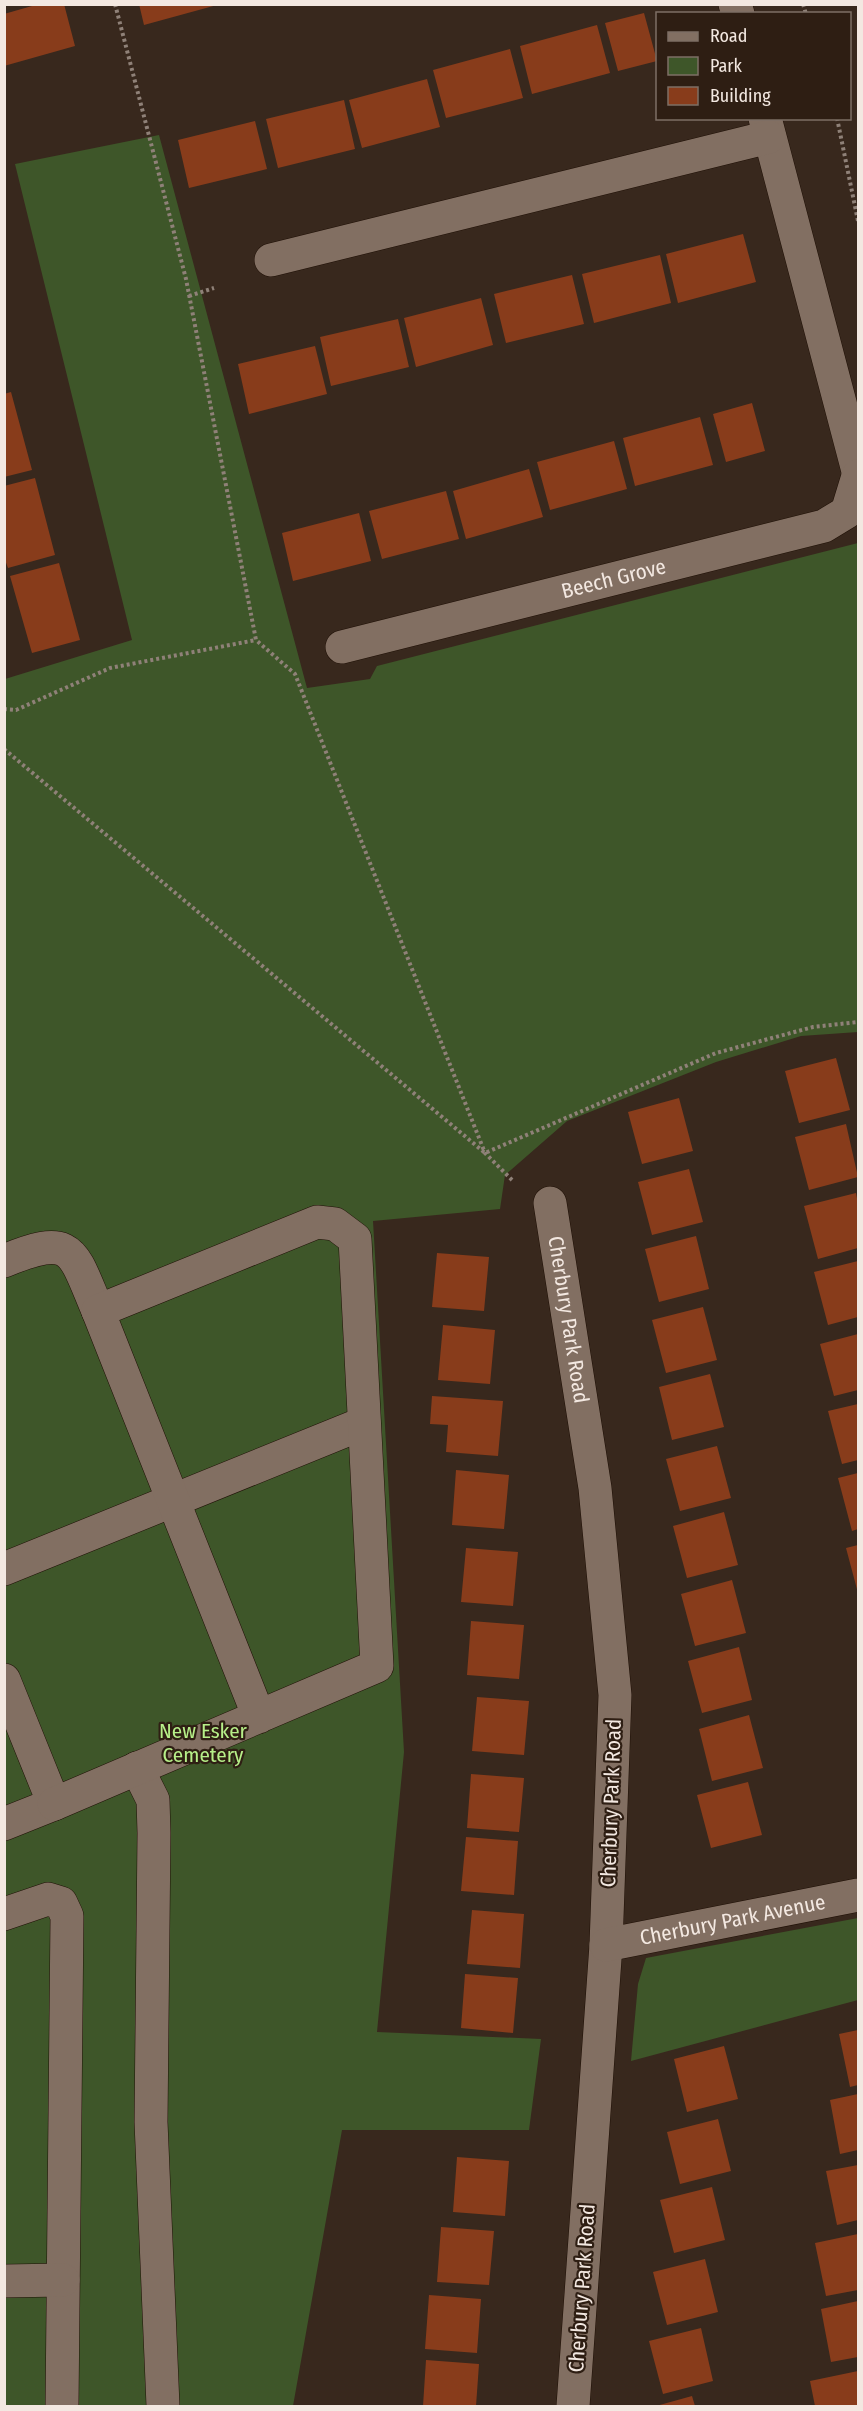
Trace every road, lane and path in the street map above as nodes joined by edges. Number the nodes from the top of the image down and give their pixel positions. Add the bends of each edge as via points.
1 (115, 4) edge
2 (837, 120) edge
3 (767, 128) edge
4 (858, 221) edge
5 (271, 260) dead end
6 (214, 288) dead end
7 (189, 296) junction
8 (858, 471) edge
9 (858, 476) edge
10 (256, 640) junction
11 (342, 647) dead end
12 (4, 709) edge
13 (4, 749) edge
14 (858, 1022) edge
15 (485, 1153) junction
16 (514, 1182) dead end
17 (549, 1203) dead end
18 (4, 1262) edge
19 (98, 1311) junction
20 (364, 1423) junction
21 (172, 1499) junction
22 (4, 1569) edge
23 (4, 1680) edge
24 (259, 1717) junction
25 (137, 1768) junction
26 (54, 1804) junction
27 (4, 1824) edge
28 (858, 1895) edge
29 (4, 1914) edge
30 (606, 1945) junction
31 (63, 2280) junction
32 (4, 2281) edge
33 (62, 2406) edge
34 (163, 2406) edge
35 (573, 2406) edge

1 - 7 path
2 - 4 path
3 - 5 street
3 - 8 street
6 - 7 path
7 - 10 path
9 - 11 street, Beech Grove via 847,512 824,526
10 - 12 path via 110,668 16,710
10 - 15 path via 295,674
13 - 15 path
14 - 15 path via 813,1026 716,1053
15 - 16 path
17 - 30 street, Cherbury Park Road via 595,1488 615,1695
18 - 19 street via 51,1246 64,1250 74,1257
19 - 20 street via 317,1222 335,1224 355,1239
19 - 21 street
20 - 21 street
20 - 24 street via 377,1666
21 - 22 street
21 - 24 street
23 - 26 street
24 - 25 street
25 - 26 street
25 - 34 street via 153,1800 154,1822 151,2122
26 - 27 street
28 - 30 street, Cherbury Park Avenue
29 - 31 street via 48,1899 61,1903 67,1916
30 - 35 street, Cherbury Park Road
31 - 32 street
31 - 33 street

